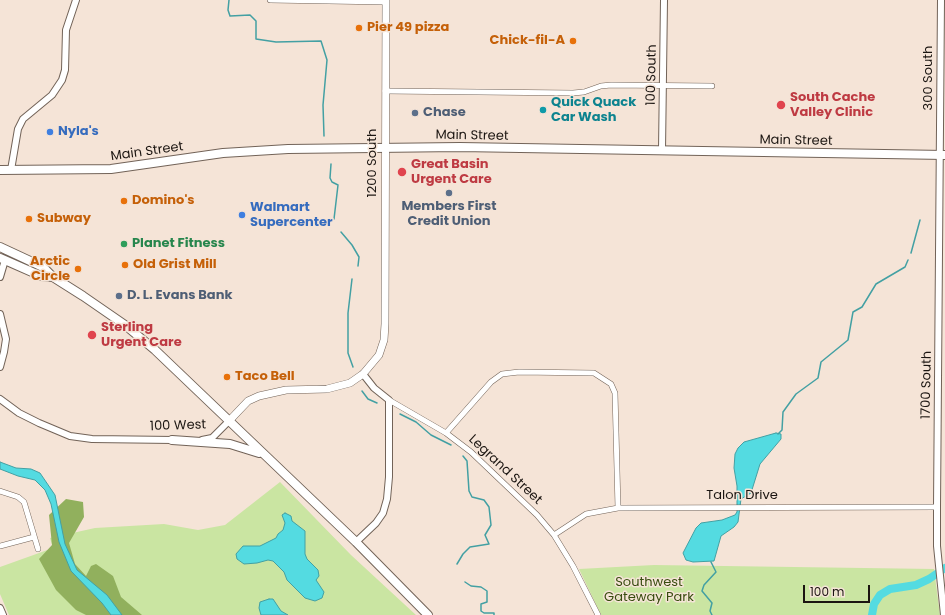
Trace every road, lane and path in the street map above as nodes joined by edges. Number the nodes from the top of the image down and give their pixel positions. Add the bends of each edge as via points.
1 (76, 0) edge
2 (270, 0) edge
3 (664, 0) edge
4 (941, 0) edge
5 (386, 1) edge
6 (663, 86) junction
7 (712, 86) dead end
8 (385, 91) junction
9 (385, 148) junction
10 (662, 150) junction
11 (943, 155) edge
12 (0, 170) edge
13 (11, 170) junction
14 (0, 246) edge
15 (2, 259) edge
16 (0, 277) edge
17 (53, 277) junction
18 (0, 314) edge
19 (385, 324) joint
20 (0, 367) edge
21 (363, 374) junction
22 (0, 399) edge
23 (389, 400) junction
24 (228, 421) junction
25 (446, 433) junction
26 (172, 440) junction
27 (264, 454) junction
28 (0, 491) edge
29 (937, 507) junction
30 (618, 508) junction
31 (554, 535) junction
32 (34, 537) junction
33 (356, 542) junction
34 (0, 546) edge
35 (38, 549) dead end
36 (0, 608) edge
37 (3, 615) edge
38 (428, 615) edge
39 (598, 615) edge
40 (944, 615) edge

1 - 13 street via 66,30 65,70 62,80 52,95 30,112 20,124
2 - 5 street
3 - 6 street, 100 South
4 - 11 street, 300 South
5 - 8 main road, 1200 South
6 - 7 street
6 - 8 street via 602,86 573,93
6 - 10 street, 100 South
8 - 9 main road, 1200 South
9 - 10 main road, Main Street
9 - 13 main road, Main Street via 223,153 111,169
9 - 19 main road, 1200 South
10 - 11 main road, Main Street
11 - 29 street, 1700 South
12 - 13 main road, Main Street
14 - 17 main road via 43,267
15 - 16 street
15 - 17 main road via 41,276
17 - 24 main road via 125,325 170,364
18 - 20 street via 6,339
19 - 21 main road, 100 West via 384,340 379,355
21 - 23 street, Legrand Street via 374,388
21 - 24 main road, 100 West via 337,387 286,390 259,396 248,401
22 - 26 street, 100 West via 39,424 70,436 92,439
23 - 25 street, Legrand Street
23 - 33 street via 387,499 376,523
24 - 26 street, 100 West via 212,438
24 - 27 main road
25 - 30 street via 491,382 502,374 594,373 611,384 615,393
25 - 31 street, Legrand Street via 516,495
26 - 27 main road via 230,444
27 - 33 main road
28 - 32 street via 22,498
29 - 30 street, Talon Drive
29 - 40 street, 1700 South via 937,546
30 - 31 street, Talon Drive via 586,514
31 - 39 street, Legrand Street
32 - 34 street
32 - 35 street
33 - 38 main road
36 - 37 street

